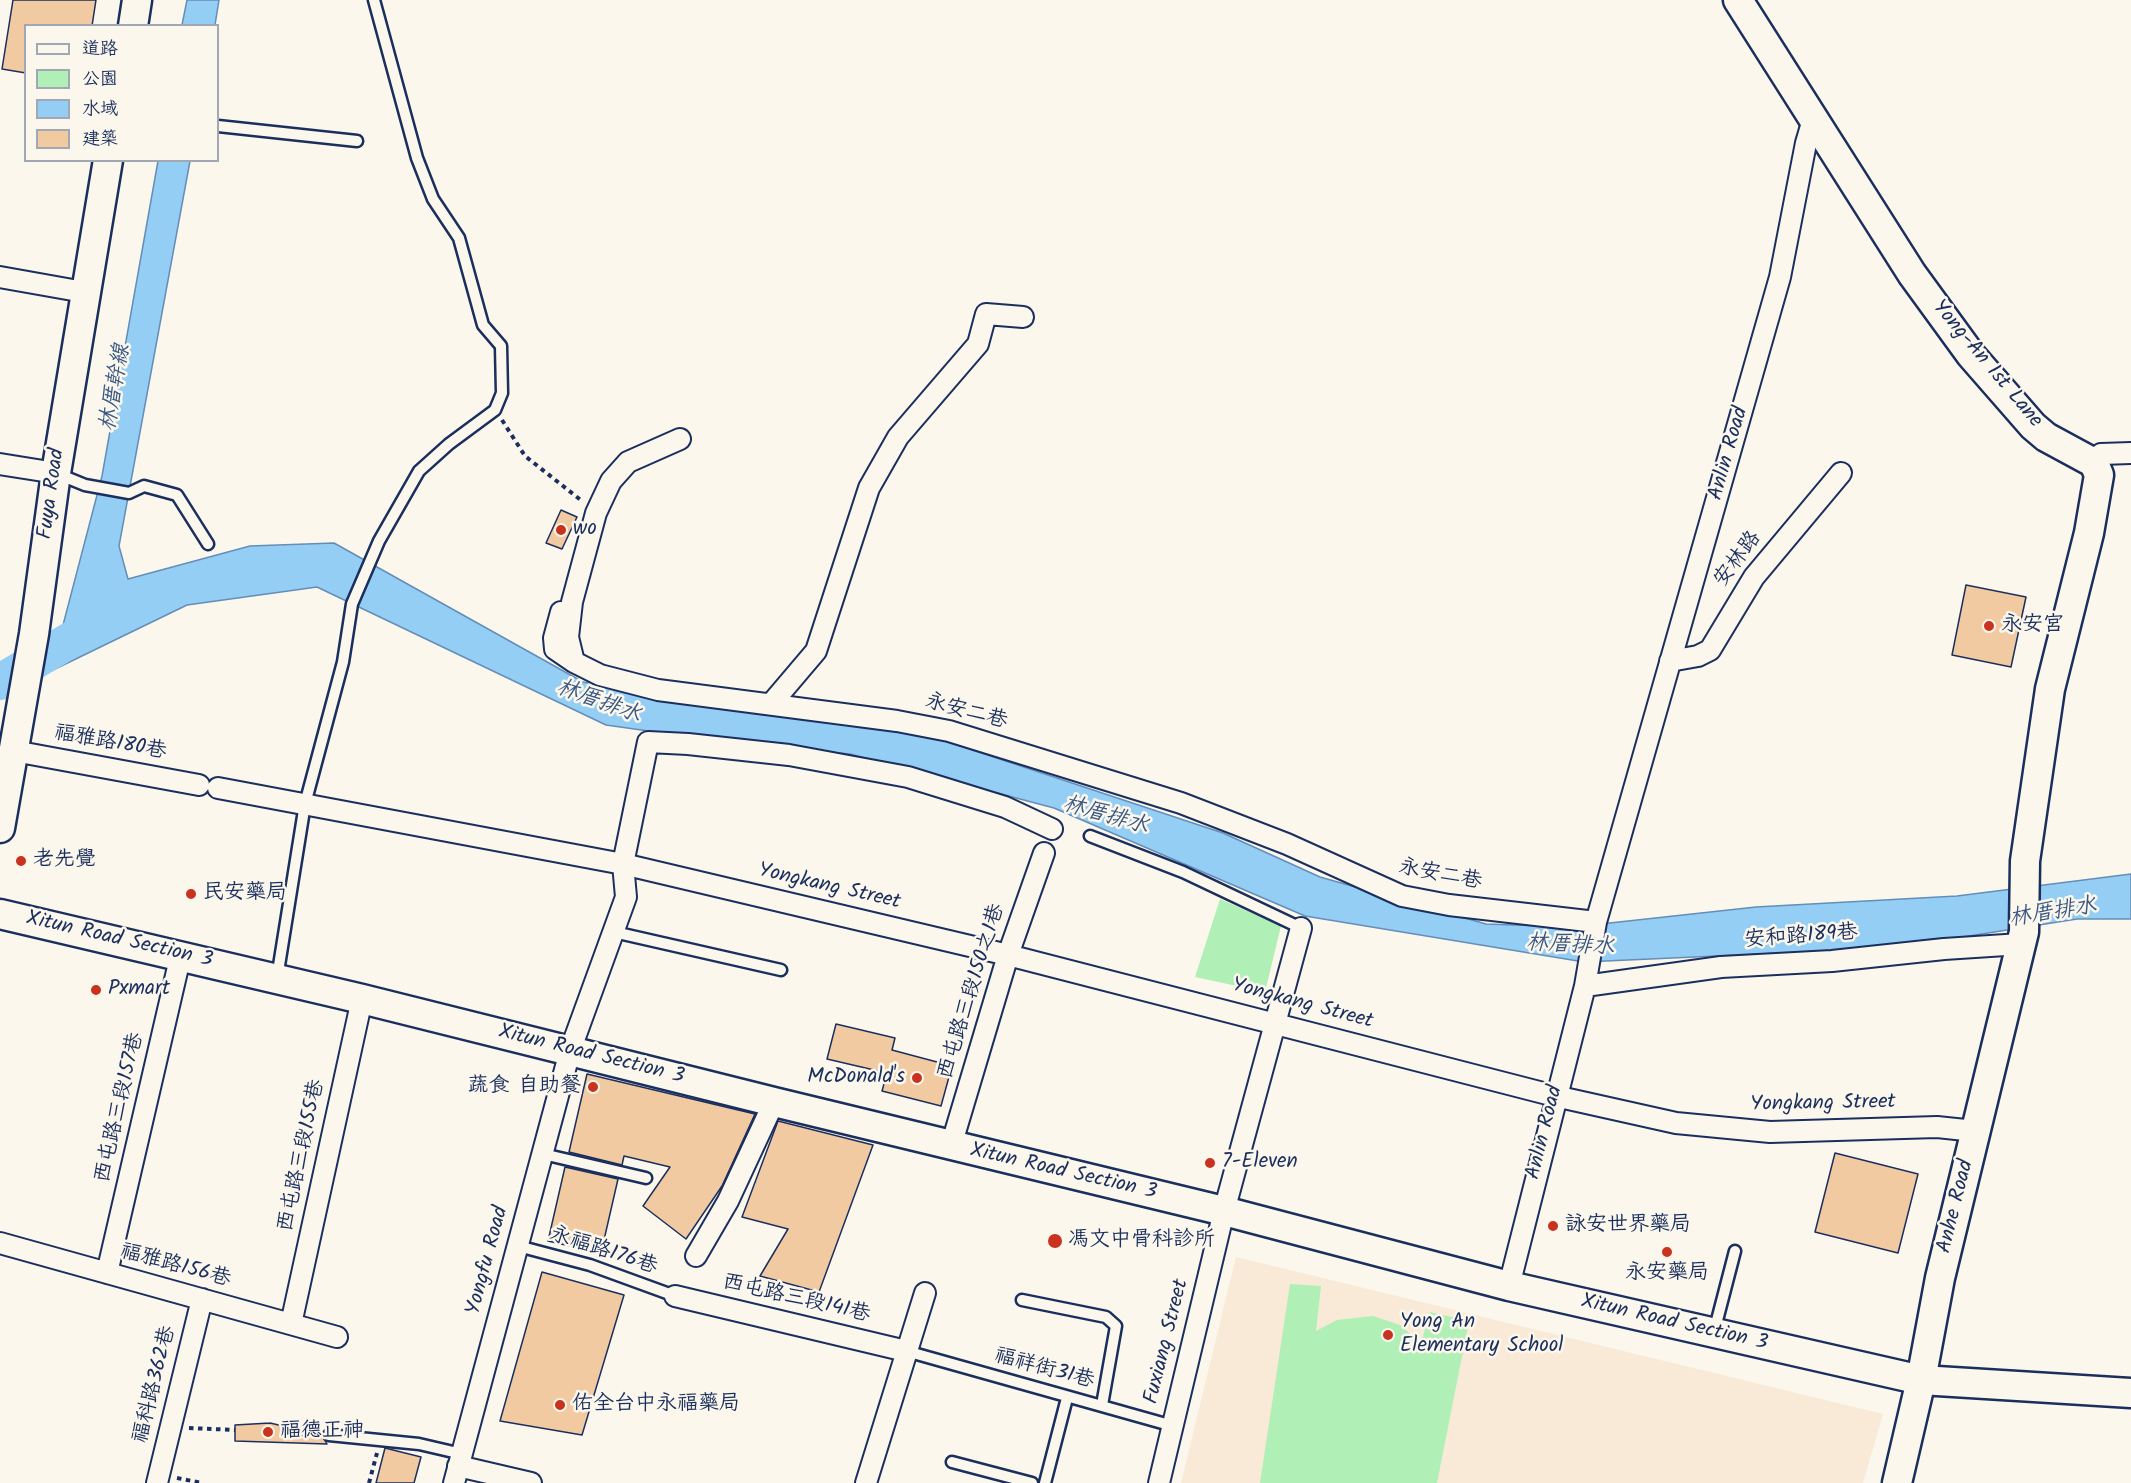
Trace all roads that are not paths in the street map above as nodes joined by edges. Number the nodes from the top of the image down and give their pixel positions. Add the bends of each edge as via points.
1 (137, 0) edge
2 (374, 0) edge
3 (1738, 0) edge
4 (133, 24) edge
5 (1814, 116) junction
6 (219, 126) edge
7 (357, 141) dead end
8 (108, 162) edge
9 (0, 278) edge
10 (84, 292) junction
11 (1023, 317) dead end
12 (680, 438) dead end
13 (2131, 453) edge
14 (2094, 463) junction
15 (0, 464) edge
16 (56, 473) junction
17 (1841, 473) dead end
18 (582, 531) road end
19 (208, 544) dead end
20 (1670, 661) junction
21 (574, 662) junction
22 (771, 704) junction
23 (14, 751) junction
24 (305, 804) junction
25 (0, 828) edge
26 (1052, 829) dead end
27 (1090, 836) dead end
28 (1044, 853) dead end
29 (624, 864) junction
30 (0, 914) edge
31 (1596, 922) junction
32 (1301, 928) joint
33 (614, 932) junction
34 (2022, 938) junction
35 (181, 954) junction
36 (1008, 955) junction
37 (781, 970) dead end
38 (276, 978) junction
39 (1586, 983) junction
40 (362, 999) junction
41 (1275, 1023) junction
42 (570, 1051) junction
43 (1555, 1096) junction
44 (774, 1102) junction
45 (1975, 1131) junction
46 (951, 1146) junction
47 (543, 1154) junction
48 (646, 1178) dead end
49 (1224, 1211) junction
50 (0, 1243) edge
51 (518, 1246) junction
52 (1735, 1251) dead end
53 (696, 1256) dead end
54 (107, 1273) junction
55 (1509, 1286) junction
56 (925, 1293) dead end
57 (675, 1296) joint
58 (202, 1299) junction
59 (1022, 1300) dead end
60 (291, 1324) junction
61 (1714, 1333) junction
62 (337, 1337) dead end
63 (906, 1351) junction
64 (1921, 1380) junction
65 (2131, 1394) edge
66 (1067, 1398) junction
67 (1102, 1405) junction
68 (1173, 1426) junction
69 (329, 1435) dead end
70 (952, 1462) dead end
71 (458, 1468) edge
72 (158, 1478) edge
73 (531, 1483) edge
74 (866, 1483) edge
75 (1032, 1483) edge
76 (1045, 1483) edge
77 (1160, 1483) edge
78 (1897, 1483) edge

1 - 4 street
2 - 24 lane via 417,158 433,199 459,238 483,325 501,346 502,393 495,410 419,471 379,541 352,604 343,662
3 - 5 street
5 - 14 street, Yong-An 1st Lane via 1912,274 1971,354 2033,426
5 - 20 street, Anlin Road via 1780,277
6 - 7 lane
8 - 10 street, Fuya Road
9 - 10 street
10 - 16 street, Fuya Road
11 - 22 street via 986,314 978,344 898,437 869,488 816,651
12 - 21 street via 628,462 606,491 596,513 572,602 568,637
13 - 14 street via 2101,454
14 - 34 street, Anhe Road via 2097,495 2050,689 2025,861
15 - 16 street
16 - 19 lane via 129,493 144,486 177,495
16 - 23 street, Fuya Road
17 - 20 street, 安林路 via 1754,577 1710,650
18 - 21 street, 永安二巷 via 554,639 555,649
20 - 31 street, Anlin Road
21 - 22 street, 永安二巷 via 600,675 658,690
22 - 31 street, 永安二巷 via 960,734 1181,803 1287,844 1401,896
23 - 24 street, 福雅路180巷
23 - 25 street, Fuya Road
24 - 29 street, Yongkang Street
24 - 38 lane
26 - 29 street, Yongfu Road via 1005,807 908,777 789,755 648,742
27 - 32 lane via 1183,872
28 - 36 street, 西屯路三段150之1巷
29 - 33 street, Yongfu Road via 626,897
29 - 36 street, Yongkang Street
30 - 35 street, Xitun Road Section 3
31 - 39 street, Anlin Road
32 - 41 street, Fuxiang Street
33 - 37 lane
33 - 42 street, Yongfu Road
34 - 39 street, 安和路189巷 via 1832,961 1721,967
34 - 45 street, Anhe Road
35 - 38 street, Xitun Road Section 3
35 - 54 street, 西屯路三段157巷
36 - 41 street, Yongkang Street
36 - 46 street, 西屯路三段150之1巷
38 - 40 street, Xitun Road Section 3
39 - 43 street, Anlin Road
40 - 42 street, Xitun Road Section 3
40 - 60 street, 西屯路三段155巷
41 - 43 street, Yongkang Street
41 - 49 street, Fuxiang Street
42 - 44 street, Xitun Road Section 3
42 - 47 street, Yongfu Road
43 - 45 street, Yongkang Street via 1676,1123 1770,1132 1937,1127
43 - 55 street, Anlin Road
44 - 46 street, Xitun Road Section 3
44 - 53 street via 728,1201
45 - 64 street, Anhe Road via 1940,1278
46 - 49 street, Xitun Road Section 3
47 - 48 lane
47 - 51 street, Yongfu Road
49 - 55 street, Xitun Road Section 3
49 - 68 street, Fuxiang Street
50 - 54 street, 福雅路156巷
51 - 57 lane, 永福路176巷 via 590,1265
51 - 71 street, Yongfu Road
52 - 61 lane
54 - 58 street, 福雅路156巷
55 - 61 street, Xitun Road Section 3
56 - 63 street
57 - 63 street, 西屯路三段141巷
58 - 60 street, 福雅路156巷
58 - 72 street, 福科路362巷
59 - 67 lane via 1106,1317 1116,1326
60 - 62 street, 福雅路156巷
61 - 64 street, Xitun Road Section 3
63 - 66 lane, 福祥街31巷
63 - 74 street
64 - 65 street, Xitun Road Section 3
64 - 78 street, Anhe Road
66 - 67 lane, 福祥街31巷
66 - 76 lane
67 - 68 lane, 福祥街31巷
68 - 77 street, Fuxiang Street
69 - 71 lane via 419,1444
70 - 75 lane
71 - 73 street

